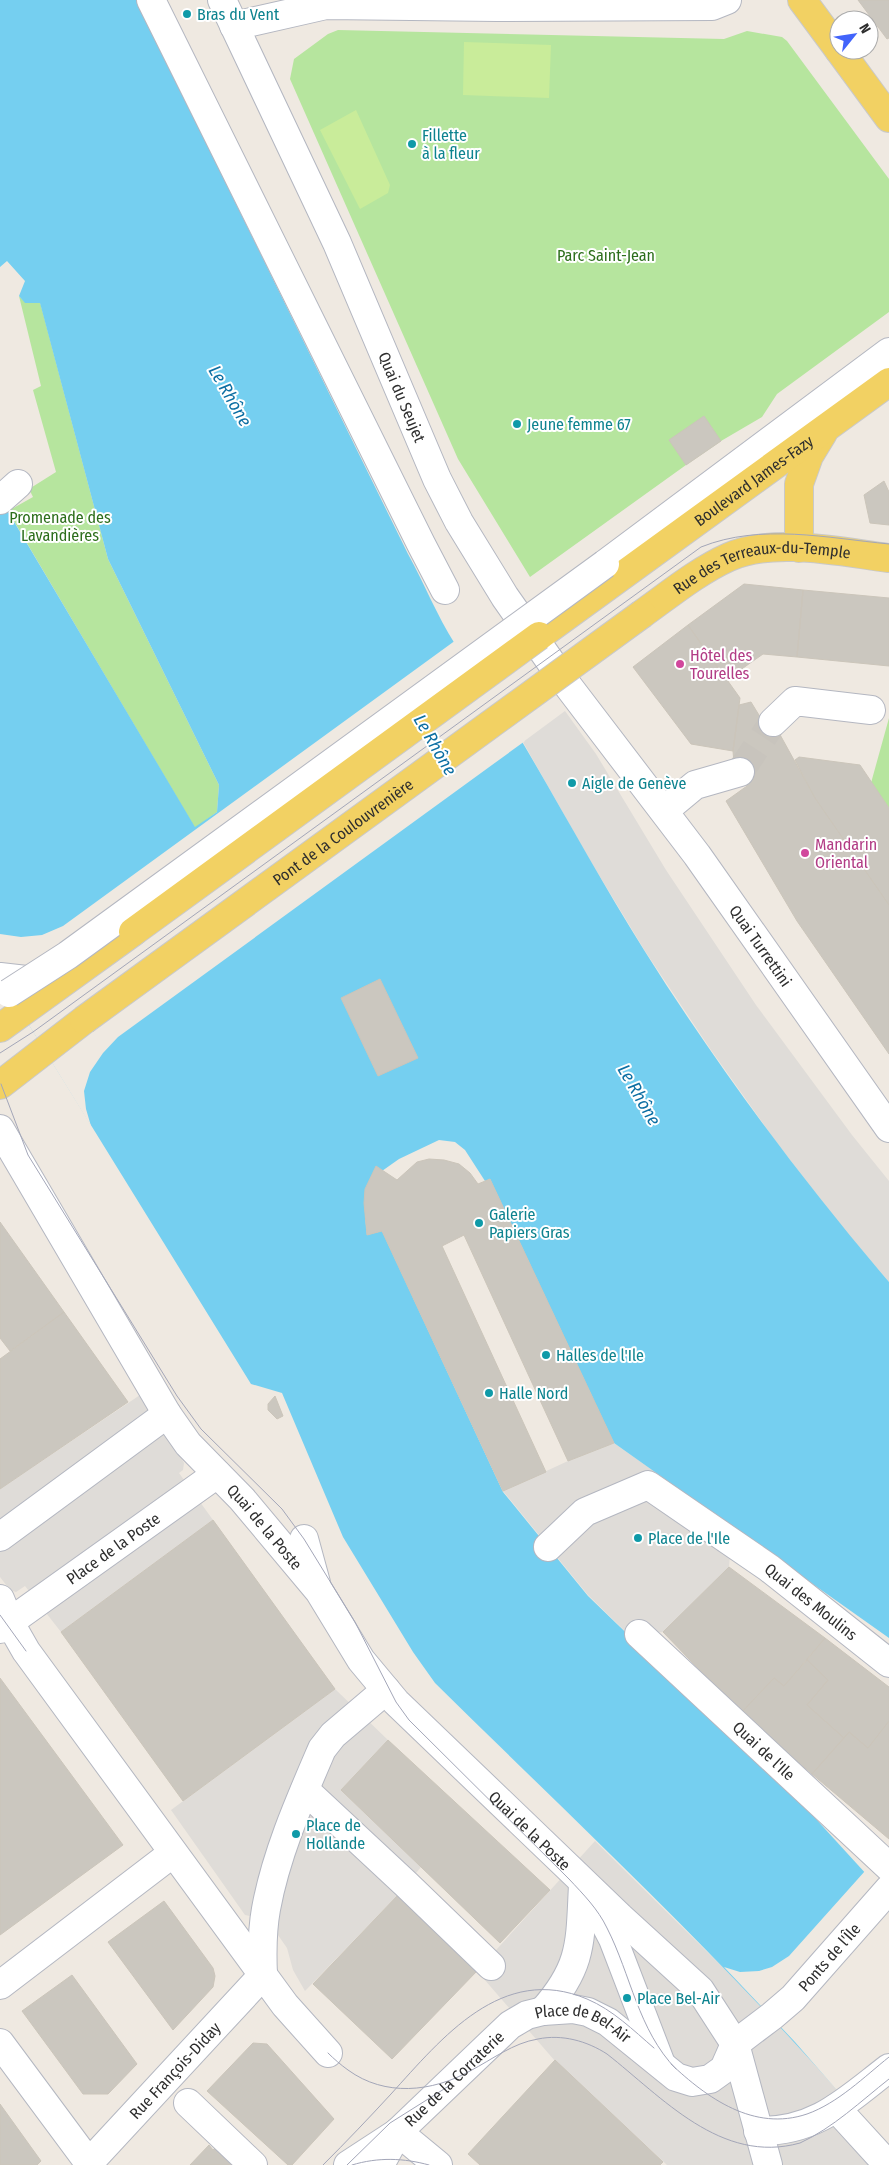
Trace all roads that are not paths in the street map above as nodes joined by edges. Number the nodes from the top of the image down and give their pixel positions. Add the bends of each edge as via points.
1 (151, 0) edge
2 (222, 0) edge
3 (727, 0) edge
4 (802, 0) edge
5 (474, 3) edge
6 (234, 26) junction
7 (829, 36) edge
8 (846, 60) edge
9 (889, 118) edge
10 (889, 352) edge
11 (889, 382) edge
12 (826, 428) junction
13 (799, 548) junction
14 (889, 558) edge
15 (611, 571) junction
16 (446, 590) dead end
17 (642, 614) joint
18 (871, 710) dead end
19 (773, 722) tunnel mouth
20 (630, 765) joint
21 (740, 772) tunnel mouth
22 (665, 810) junction
23 (72, 976) joint
24 (10, 998) edge
25 (0, 1080) edge
26 (889, 1128) edge
27 (0, 1130) edge
28 (167, 1414) junction
29 (217, 1474) junction
30 (0, 1537) edge
31 (304, 1539) dead end
32 (548, 1547) dead end
33 (318, 1591) junction
34 (3, 1617) edge
35 (639, 1634) dead end
36 (889, 1663) edge
37 (386, 1690) junction
38 (305, 1790) junction
39 (174, 1853) junction
40 (889, 1867) edge
41 (584, 1881) junction
42 (887, 1891) edge
43 (490, 1966) dead end
44 (263, 1975) junction
45 (0, 1985) edge
46 (543, 2011) junction
47 (772, 2016) joint
48 (0, 2042) edge
49 (735, 2044) junction
50 (328, 2053) dead end
51 (662, 2067) junction
52 (889, 2068) edge
53 (188, 2103) dead end
54 (842, 2104) junction
55 (758, 2130) junction
56 (398, 2132) junction
57 (88, 2164) edge
58 (253, 2165) edge
59 (348, 2165) edge
60 (380, 2165) edge
61 (438, 2165) edge
62 (768, 2165) edge
63 (888, 2165) edge

1 - 16 street
2 - 6 street, Quai du Seujet
3 - 5 street via 712,6
4 - 7 main road
5 - 6 street via 326,5
6 - 20 street, Quai du Seujet via 337,243 437,479 459,522 562,678
8 - 9 main road
10 - 15 street
11 - 12 main road, Boulevard James-Fazy
12 - 13 main road via 809,456 798,484
12 - 15 main road, Boulevard James-Fazy
13 - 14 main road, Rue des Terreaux-du-Temple
13 - 17 main road, Rue des Terreaux-du-Temple via 772,546 731,556
15 - 23 main road, bridge
15 - 24 street, bridge
17 - 25 main road, Pont de la Coulouvrenière, bridge
18 - 19 street via 795,701
20 - 22 street, Quai Turrettini
21 - 22 street via 695,785
22 - 26 street, Quai Turrettini
23 - 24 street
27 - 28 street, Quai de la Poste
28 - 29 street, Quai de la Poste via 188,1444
28 - 30 street
29 - 33 street, Quai de la Poste
29 - 34 street, Place de la Poste
31 - 33 street
32 - 36 street, Quai des Moulins via 585,1512 648,1485 769,1568
33 - 37 street, Quai de la Poste via 361,1660
34 - 39 street
35 - 40 street, Quai de l'Ile
37 - 38 street via 332,1735 322,1749
37 - 41 street, Quai de la Poste
38 - 43 street
38 - 44 street via 265,1910
39 - 44 street
39 - 45 street
41 - 46 street, Place de Bel-Air via 577,1954 560,1992
41 - 49 street via 700,1990
41 - 51 street, Place de Bel-Air via 613,1939
42 - 47 street, Ponts de l'Île via 812,1978
44 - 50 street
44 - 57 street, Rue François-Diday
46 - 51 street, Place de Bel-Air via 573,2009 608,2022
46 - 56 street, Rue de la Corraterie via 527,2015 510,2025
47 - 49 street, Place de Bel-Air
48 - 57 street
49 - 51 street, Place de Bel-Air via 724,2069 710,2079 692,2082 676,2077
49 - 55 street
52 - 54 street
53 - 58 street
54 - 55 street via 794,2128
54 - 63 street
55 - 62 street
56 - 59 street
56 - 60 street, Rue de la Corraterie
56 - 61 street

